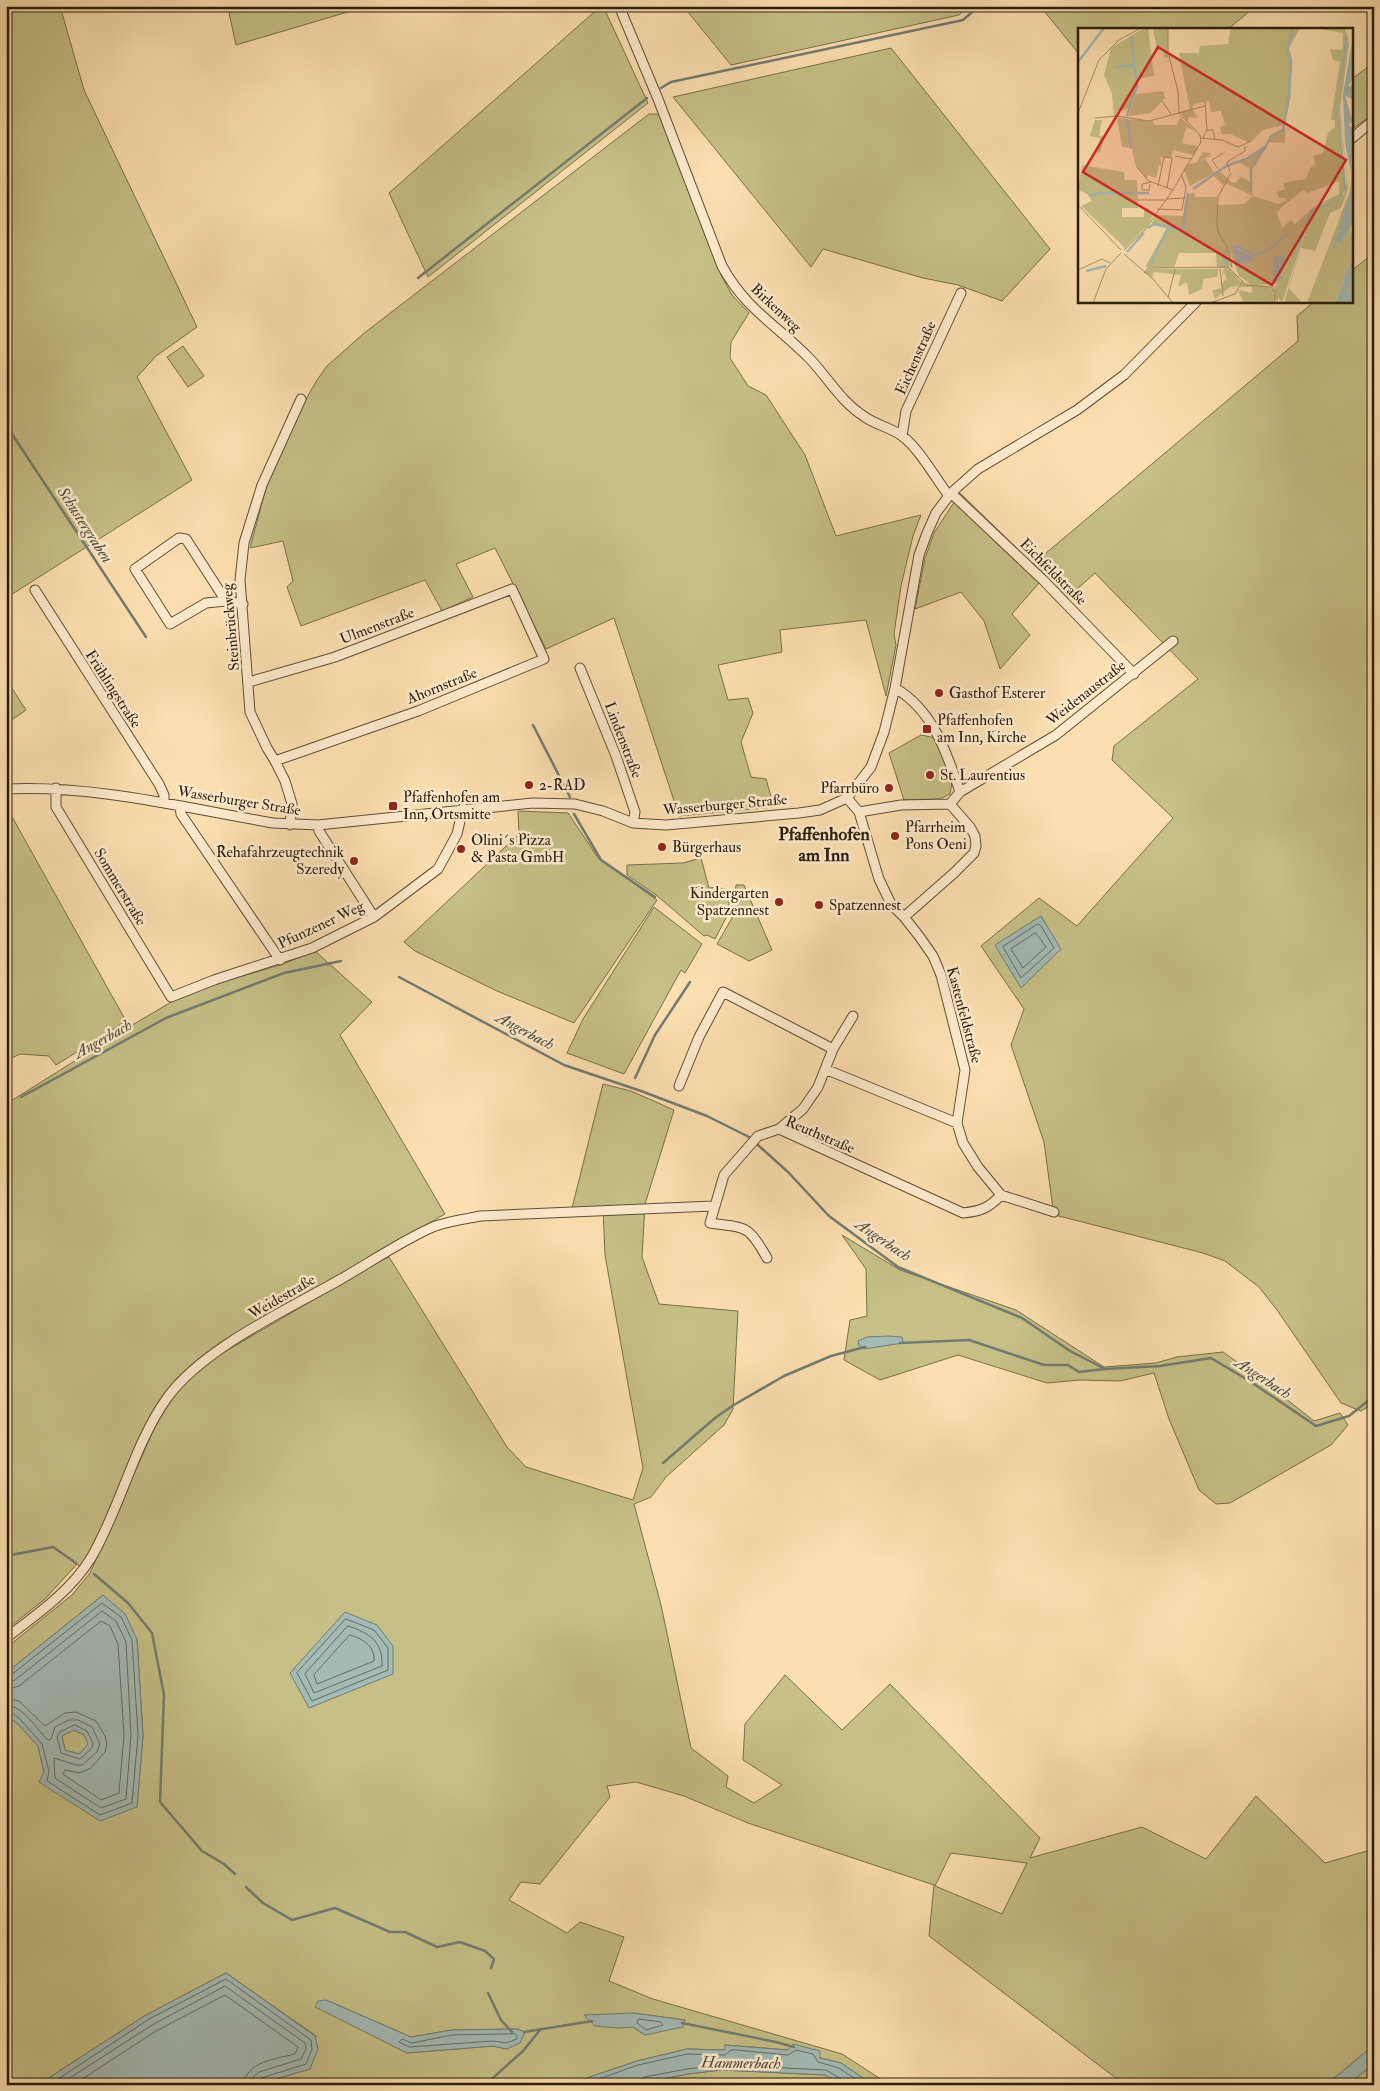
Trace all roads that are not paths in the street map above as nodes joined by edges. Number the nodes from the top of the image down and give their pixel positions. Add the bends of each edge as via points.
1 (619, 6) edge
2 (1374, 120) edge
3 (1352, 138) edge
4 (961, 293) dead end
5 (1196, 302) edge
6 (300, 399) dead end
7 (902, 436) junction
8 (950, 495) junction
9 (512, 589) joint
10 (36, 590) dead end
11 (226, 601) junction
12 (242, 604) junction
13 (1173, 641) dead end
14 (580, 668) dead end
15 (1134, 674) junction
16 (249, 682) junction
17 (896, 688) junction
18 (275, 761) junction
19 (6, 788) edge
20 (56, 788) junction
21 (960, 792) junction
22 (847, 798) junction
23 (164, 803) junction
24 (950, 804) junction
25 (180, 807) junction
26 (463, 808) junction
27 (859, 812) junction
28 (632, 823) junction
29 (290, 824) junction
30 (318, 825) junction
31 (374, 917) junction
32 (904, 917) junction
33 (280, 960) junction
34 (171, 997) joint
35 (853, 1016) dead end
36 (833, 1049) junction
37 (825, 1069) junction
38 (679, 1086) dead end
39 (957, 1123) junction
40 (779, 1129) junction
41 (1001, 1195) junction
42 (713, 1206) junction
43 (1054, 1212) dead end
44 (767, 1258) dead end
45 (6, 1638) edge

1 - 7 street, Birkenweg via 722,266 733,286 812,361 848,404 865,417
2 - 3 street
4 - 7 street, Eichenstraße via 906,411
5 - 8 street, Wasserburger Straße via 1139,362 1105,389 1077,410 978,470
6 - 12 street, Steinbrückweg via 262,485 247,532 240,580
7 - 8 street, Birkenweg
8 - 15 street, Eichfeldstraße via 1043,580
8 - 17 street, Wasserburger Straße via 936,513 920,554
9 - 16 street, Ulmenstraße via 335,657
9 - 18 street, Ahornstraße via 544,659 418,710
10 - 23 street, Frühlingstraße via 159,784
11 - 11 street via 186,539 179,538 135,569 170,624 206,603
11 - 12 street
12 - 16 street, Steinbrückweg
13 - 15 street, Weidenaustraße
14 - 28 street, Lindenstraße via 632,802 635,812
15 - 21 street, Weidenaustraße via 1056,735
16 - 18 street, Steinbrückweg via 250,712
17 - 21 street via 915,703 932,725 948,755
17 - 22 street, Wasserburger Straße via 871,767
18 - 29 street, Steinbrückweg via 292,804
19 - 20 street, Wasserburger Straße
20 - 23 street, Wasserburger Straße
20 - 34 street, Sommerstraße via 56,807
21 - 24 street, Weidenaustraße
22 - 27 street, Kastenfeldstraße
22 - 28 street, Wasserburger Straße via 820,810 799,813 666,825
23 - 25 street, Wasserburger Straße
24 - 27 street via 901,805
24 - 32 street via 975,836 974,853
25 - 29 street, Wasserburger Straße
25 - 33 street via 181,814
26 - 28 street, Wasserburger Straße via 575,804 604,811
26 - 30 street, Wasserburger Straße
26 - 31 street, Pfunzener Weg via 457,834 438,869
27 - 32 street, Kastenfeldstraße via 879,879 891,904
29 - 30 street, Wasserburger Straße
30 - 31 street
31 - 33 street, Pfunzener Weg
32 - 39 street, Kastenfeldstraße via 933,956 954,1024 965,1070
33 - 34 street, Pfunzener Weg
35 - 36 street
36 - 37 street
36 - 38 street via 723,992 699,1036
37 - 39 street
37 - 40 street via 818,1087 802,1109
39 - 41 street, Kastenfeldstraße via 963,1143
40 - 41 street, Reuthstraße via 963,1213 983,1211
40 - 42 street, Reuthstraße via 758,1136 749,1145 724,1175
41 - 43 street
42 - 44 street via 710,1223 745,1228
42 - 45 street, Weidestraße via 497,1215 454,1221 420,1234 238,1338 190,1373 168,1397 152,1422 112,1520 90,1560 56,1599

